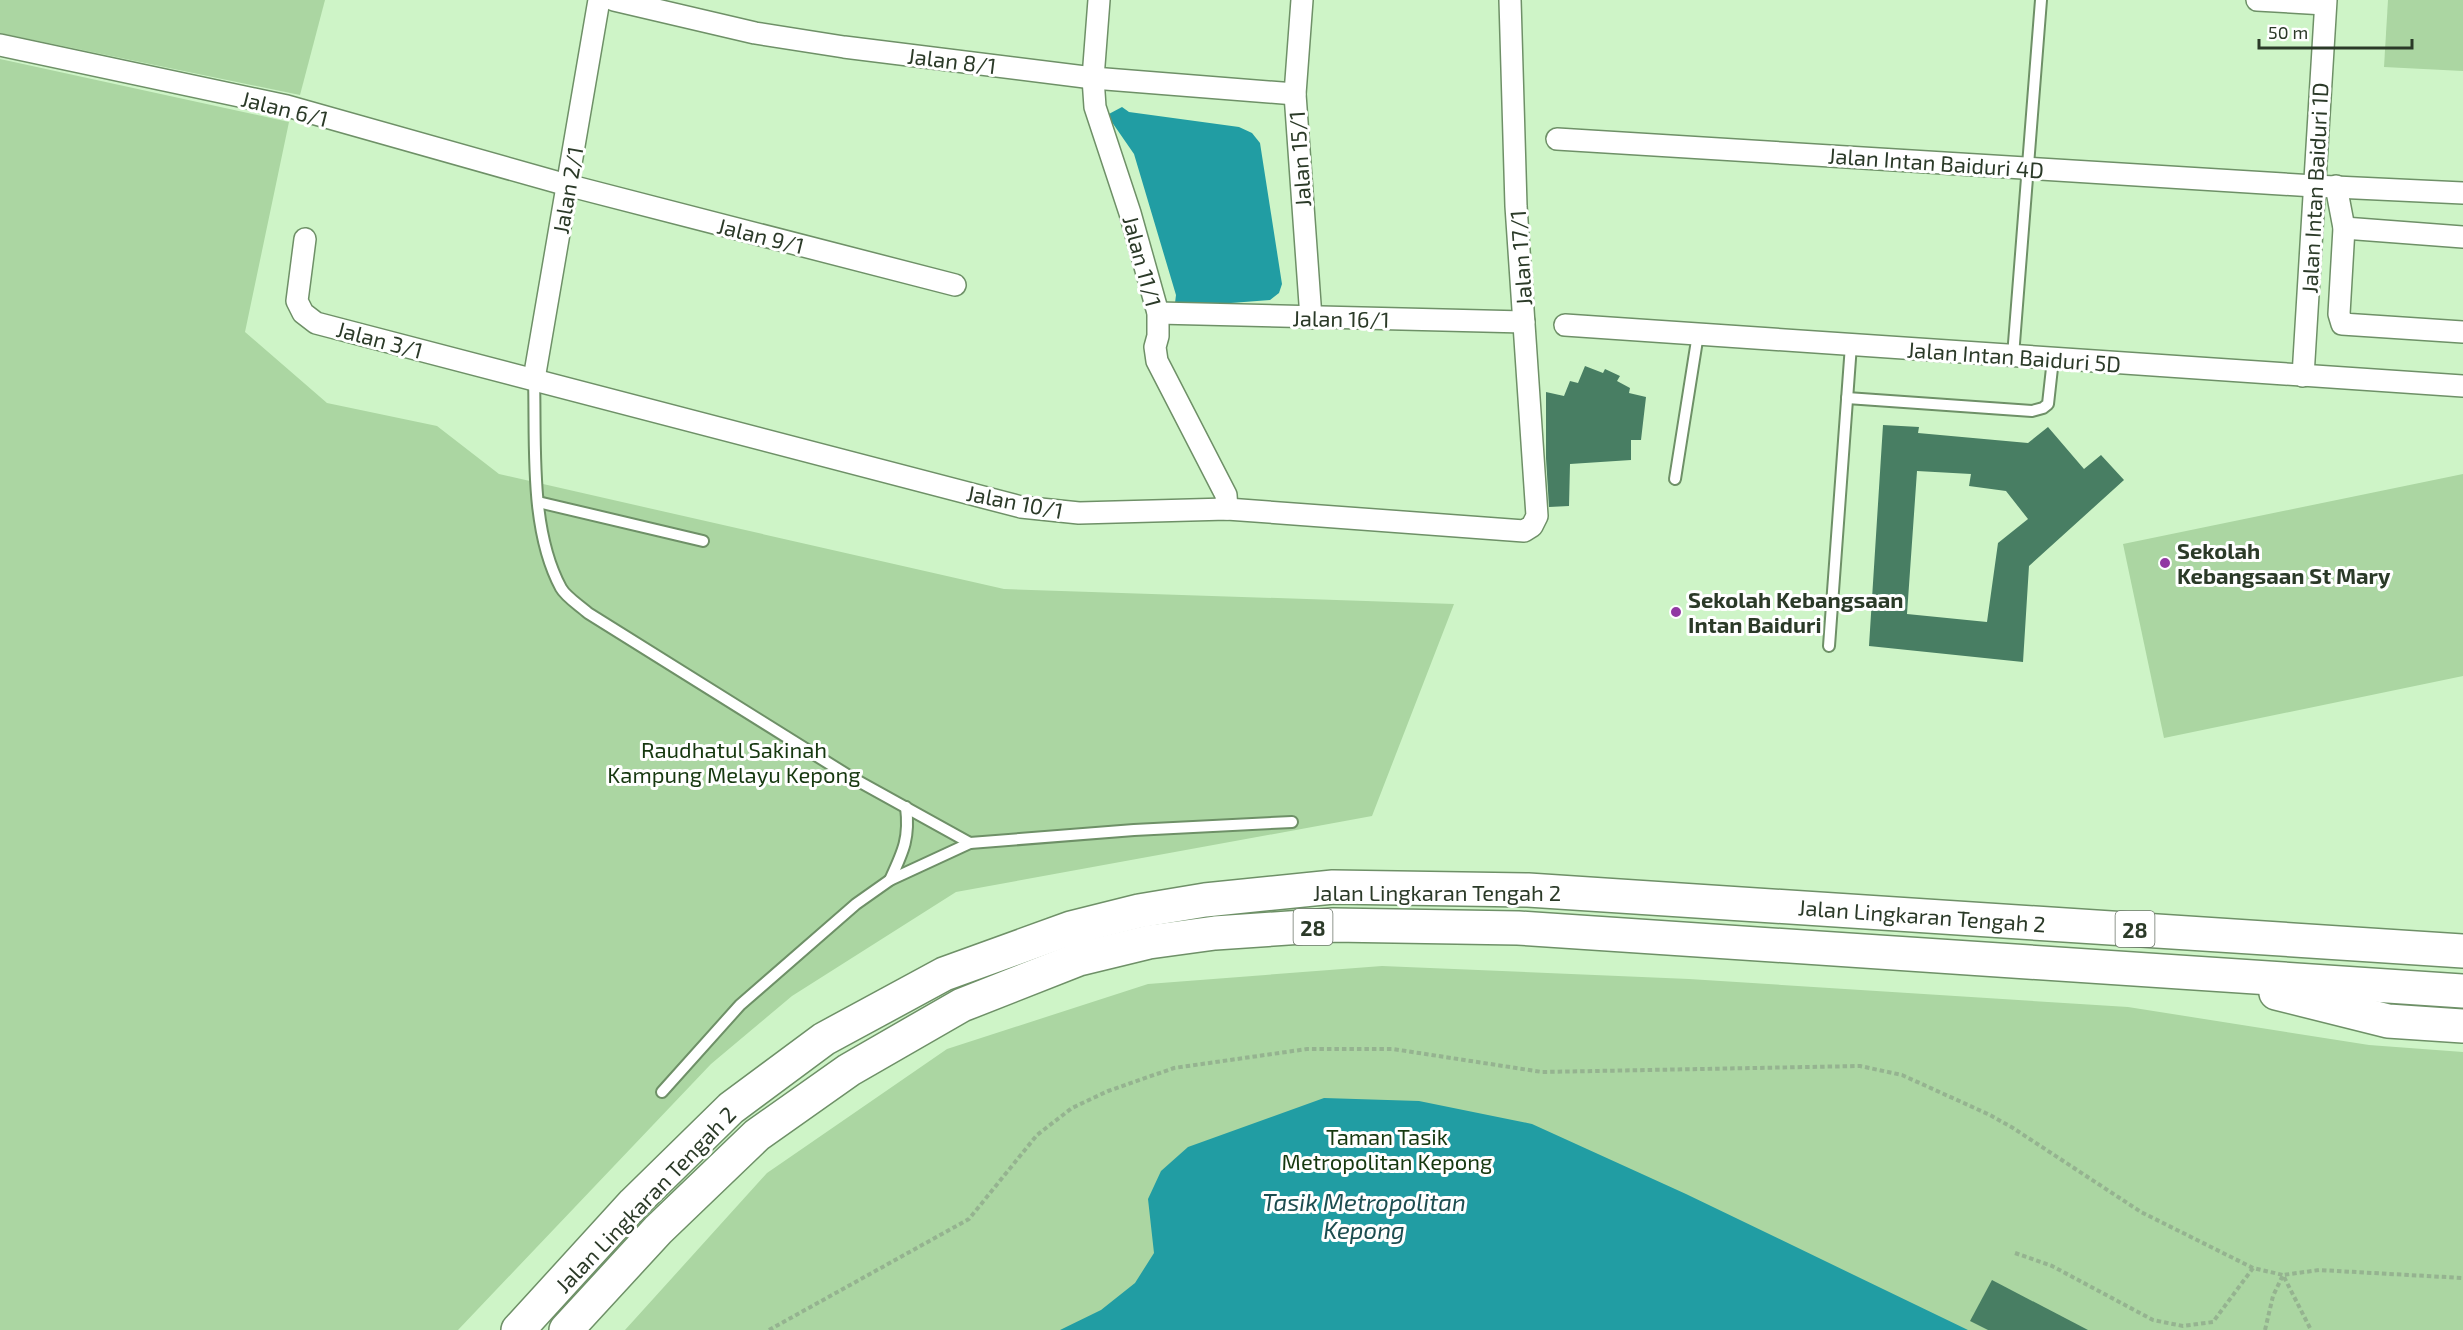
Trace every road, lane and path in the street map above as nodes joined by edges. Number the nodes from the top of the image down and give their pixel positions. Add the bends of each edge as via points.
1 (599, 0) edge
2 (614, 0) edge
3 (1099, 0) edge
4 (1302, 0) edge
5 (1510, 0) edge
6 (2041, 0) edge
7 (2257, 0) edge
8 (2326, 2) edge
9 (0, 45) edge
10 (1094, 78) junction
11 (1295, 94) junction
12 (1557, 139) dead end
13 (2028, 168) junction
14 (567, 185) junction
15 (2314, 186) junction
16 (2336, 186) junction
17 (2463, 193) edge
18 (2344, 228) junction
19 (2463, 237) edge
20 (305, 238) dead end
21 (955, 285) dead end
22 (1158, 313) junction
23 (1311, 318) junction
24 (1524, 322) junction
25 (1565, 325) dead end
26 (2463, 332) edge
27 (1698, 334) junction
28 (1851, 345) junction
29 (2013, 356) junction
30 (2053, 358) junction
31 (2303, 376) junction
32 (534, 379) junction
33 (2463, 386) edge
34 (1847, 398) junction
35 (1675, 478) dead end
36 (538, 502) junction
37 (1227, 509) junction
38 (1537, 516) joint
39 (702, 541) dead end
40 (1830, 646) dead end
41 (906, 807) junction
42 (1292, 822) dead end
43 (970, 843) junction
44 (890, 880) junction
45 (2463, 951) edge
46 (2190, 972) junction
47 (2463, 991) edge
48 (2463, 1026) edge
49 (662, 1092) dead end
50 (2015, 1253) dead end
51 (2253, 1268) junction
52 (2283, 1275) junction
53 (2463, 1278) edge
54 (518, 1330) edge
55 (566, 1330) edge
56 (769, 1330) edge
57 (2265, 1330) edge
58 (2311, 1330) edge

1 - 14 street, Jalan 2/1
2 - 10 street, Jalan 8/1 via 755,33
3 - 10 street, Jalan 11/1
4 - 11 street, Jalan 15/1
5 - 24 street, Jalan 17/1
6 - 13 lane
7 - 8 street
8 - 15 street, Jalan Intan Baiduri 1D
9 - 14 street, Jalan 6/1 via 287,106
10 - 11 street, Jalan 8/1
10 - 22 street, Jalan 11/1 via 1095,107 1131,213
11 - 23 street, Jalan 15/1
12 - 13 street, Jalan Intan Baiduri 4D
13 - 15 street, Jalan Intan Baiduri 4D
13 - 29 lane
14 - 21 street, Jalan 9/1
14 - 32 street, Jalan 2/1
15 - 16 street, Jalan Intan Baiduri 4D
15 - 31 street, Jalan Intan Baiduri 1D
16 - 17 street, Jalan Intan Baiduri 4D
16 - 18 street
18 - 19 street
18 - 26 street via 2339,314 2342,324
20 - 32 street, Jalan 3/1 via 297,301 303,313 316,323
22 - 23 street, Jalan 16/1
22 - 37 street, Jalan 11/1 via 1157,361 1226,495
23 - 24 street, Jalan 16/1
24 - 38 street, Jalan 17/1
25 - 27 street, Jalan Intan Baiduri 5D
27 - 28 street, Jalan Intan Baiduri 5D
27 - 35 lane
28 - 29 street, Jalan Intan Baiduri 5D
28 - 34 lane
29 - 30 street, Jalan Intan Baiduri 5D
30 - 31 street, Jalan Intan Baiduri 5D
30 - 34 lane via 2048,404 2032,411
31 - 33 street, Jalan Intan Baiduri 5D
32 - 36 lane
32 - 37 street, Jalan 10/1 via 1021,507 1079,513
34 - 40 lane
36 - 39 lane
36 - 41 lane via 546,552 562,590 588,613 849,776
37 - 38 street, Jalan 10/1 via 1524,531
41 - 43 lane
41 - 44 lane via 909,828 905,849
42 - 43 lane
43 - 44 lane
44 - 49 lane via 856,903 740,1005
45 - 54 highway, Jalan Lingkaran Tengah 2 / 28 via 1528,890 1333,887 1139,911 1071,928 944,974 824,1039 731,1108 634,1203
46 - 47 highway, Jalan Lingkaran Tengah 2 / 28
46 - 48 highway via 2388,1021
46 - 55 highway, Jalan Lingkaran Tengah 2 / 28 via 1518,928 1334,926 1215,933 1149,942 1079,960 962,1005 849,1070 757,1135 658,1230
50 - 51 path via 2052,1266 2153,1320 2183,1326 2213,1322
51 - 52 path
51 - 56 path via 2140,1212 2013,1128 1902,1075 1860,1066 1542,1072 1394,1049 1307,1049 1174,1068 1072,1108 1037,1135 969,1219
52 - 53 path via 2319,1270
52 - 57 path
52 - 58 path

